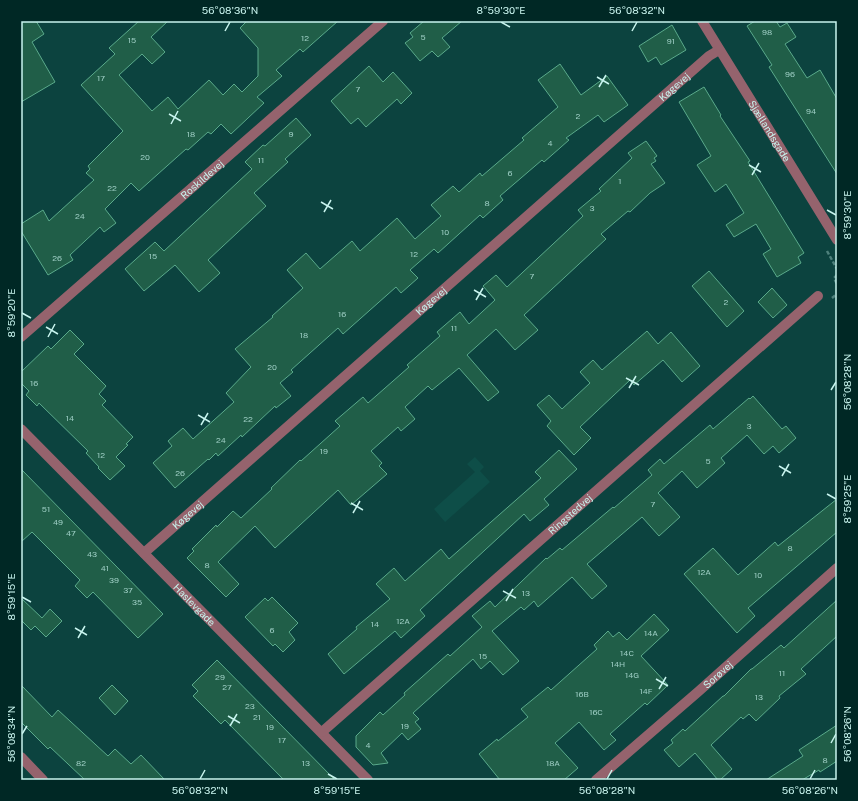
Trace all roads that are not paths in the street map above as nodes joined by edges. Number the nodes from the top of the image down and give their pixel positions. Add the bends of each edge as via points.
1 (382, 21) edge
2 (702, 21) edge
3 (719, 50) junction
4 (837, 240) edge
5 (818, 296) dead end
6 (21, 337) edge
7 (21, 429) edge
8 (144, 553) junction
9 (837, 568) edge
10 (322, 732) junction
11 (21, 758) edge
12 (43, 780) edge
13 (368, 780) edge
14 (596, 780) edge

1 - 6 street, Roskildevej
2 - 3 street, Sjællandsgade
3 - 4 street, Sjællandsgade
3 - 8 street, Køgevej via 709,56
5 - 10 street, Ringstedvej
7 - 8 street, Haslevgade
8 - 10 street, Haslevgade
9 - 14 street, Sorøvej
10 - 13 street, Haslevgade
11 - 12 street

